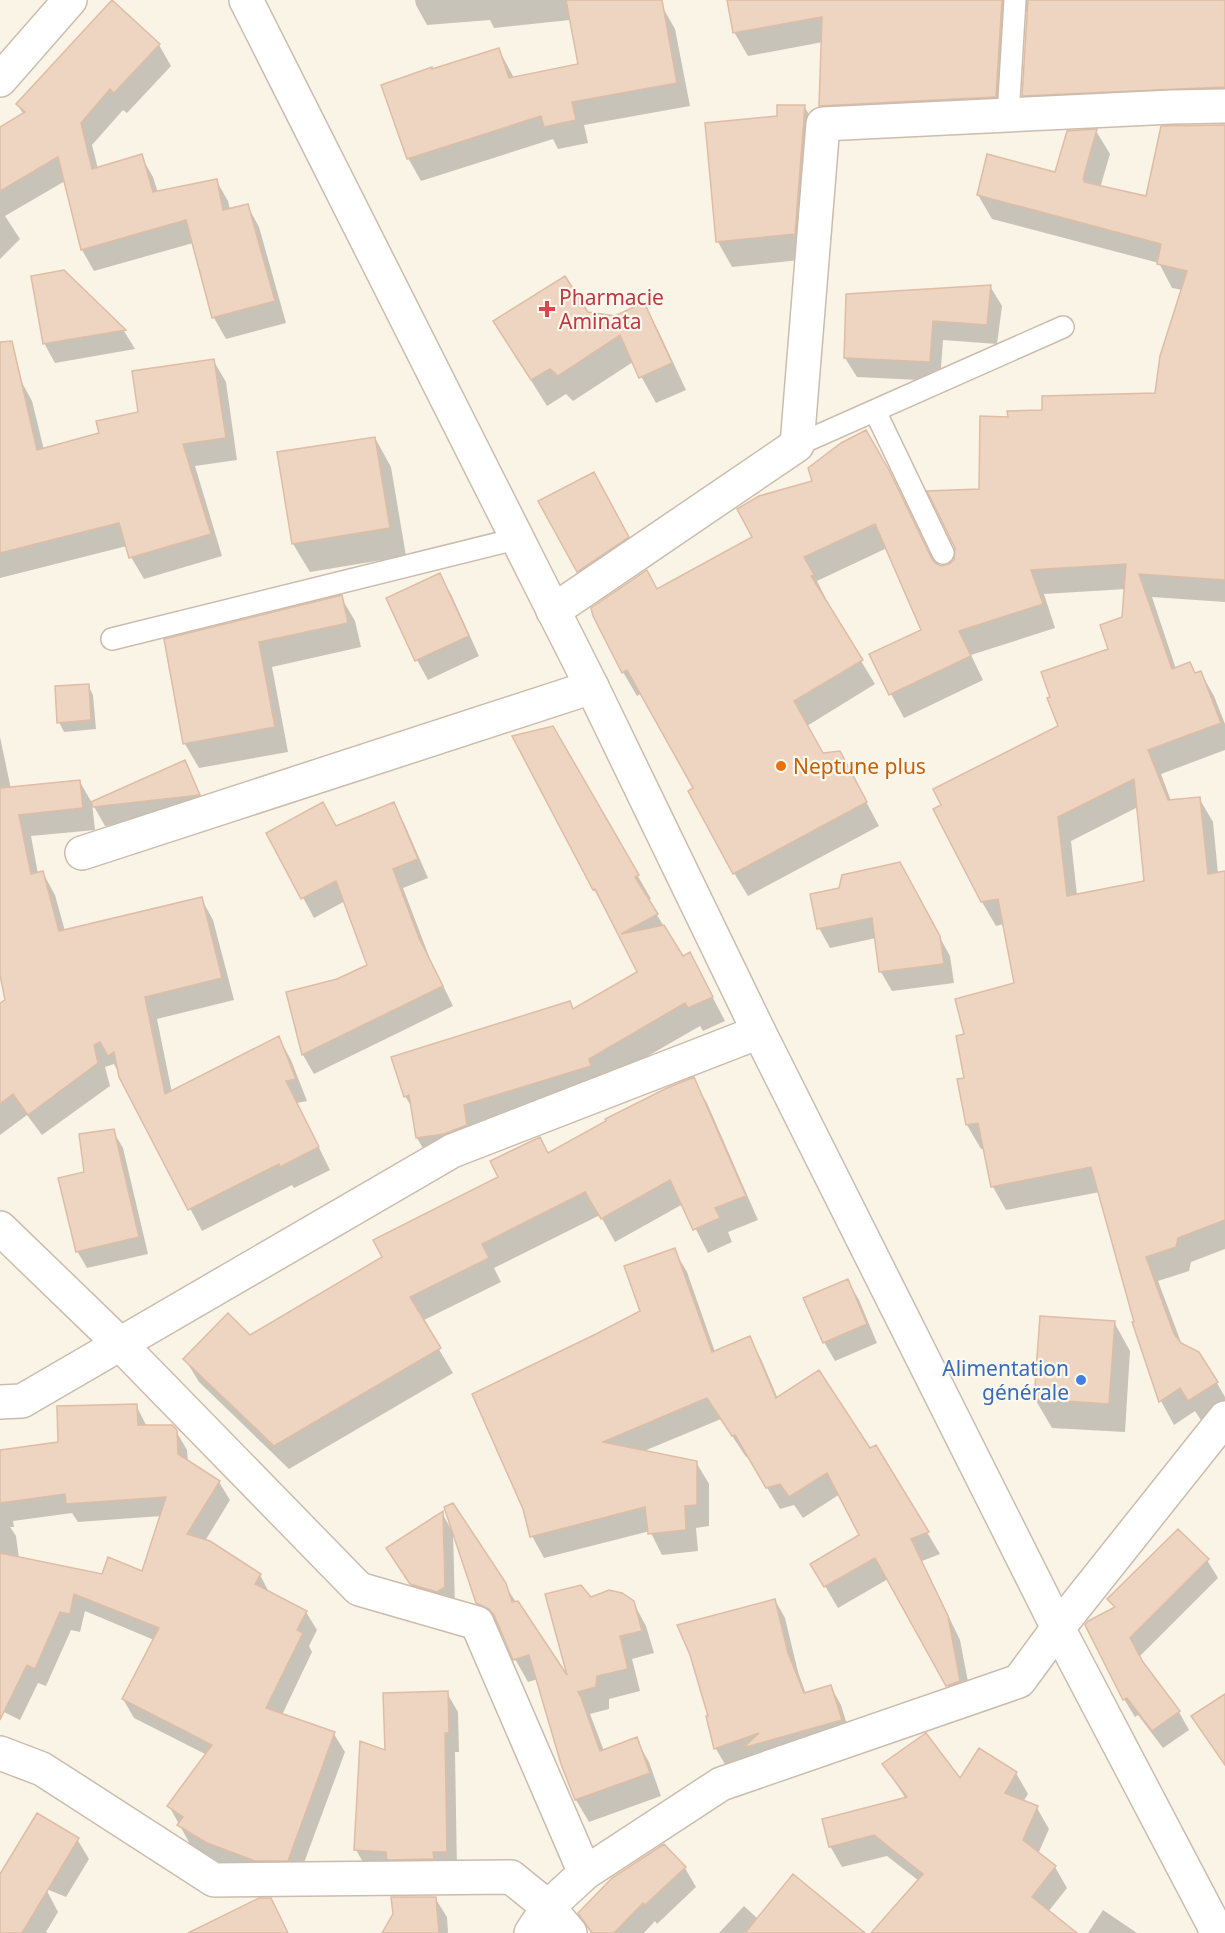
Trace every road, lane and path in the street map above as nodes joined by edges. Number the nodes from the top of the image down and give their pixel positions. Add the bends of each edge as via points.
1 (246, 0) edge
2 (1014, 0) edge
3 (60, 5) edge
4 (0, 80) edge
5 (1225, 106) edge
6 (1008, 116) junction
7 (1063, 327) dead end
8 (875, 411) junction
9 (797, 445) junction
10 (516, 538) junction
11 (943, 553) dead end
12 (553, 611) junction
13 (112, 639) dead end
14 (592, 687) junction
15 (82, 853) dead end
16 (759, 1032) junction
17 (0, 1228) edge
18 (119, 1343) junction
19 (0, 1402) edge
20 (1225, 1418) edge
21 (1058, 1628) junction
22 (0, 1754) edge
23 (585, 1873) junction
24 (539, 1920) edge
25 (570, 1933) edge
26 (1218, 1933) edge

1 - 10 street
2 - 6 lane
3 - 4 street
5 - 6 street
6 - 9 street via 823,124
7 - 8 lane
8 - 9 lane
8 - 11 lane
9 - 12 street
10 - 12 street
10 - 13 lane
12 - 14 street
14 - 15 street
14 - 16 street
16 - 18 street via 452,1151
16 - 21 street
17 - 18 street
18 - 19 street via 22,1401
18 - 23 street via 359,1589 477,1623
20 - 21 street
21 - 23 street via 1019,1681 721,1785
21 - 26 street
22 - 24 street via 42,1769 214,1880 511,1877
23 - 24 street
24 - 25 street

